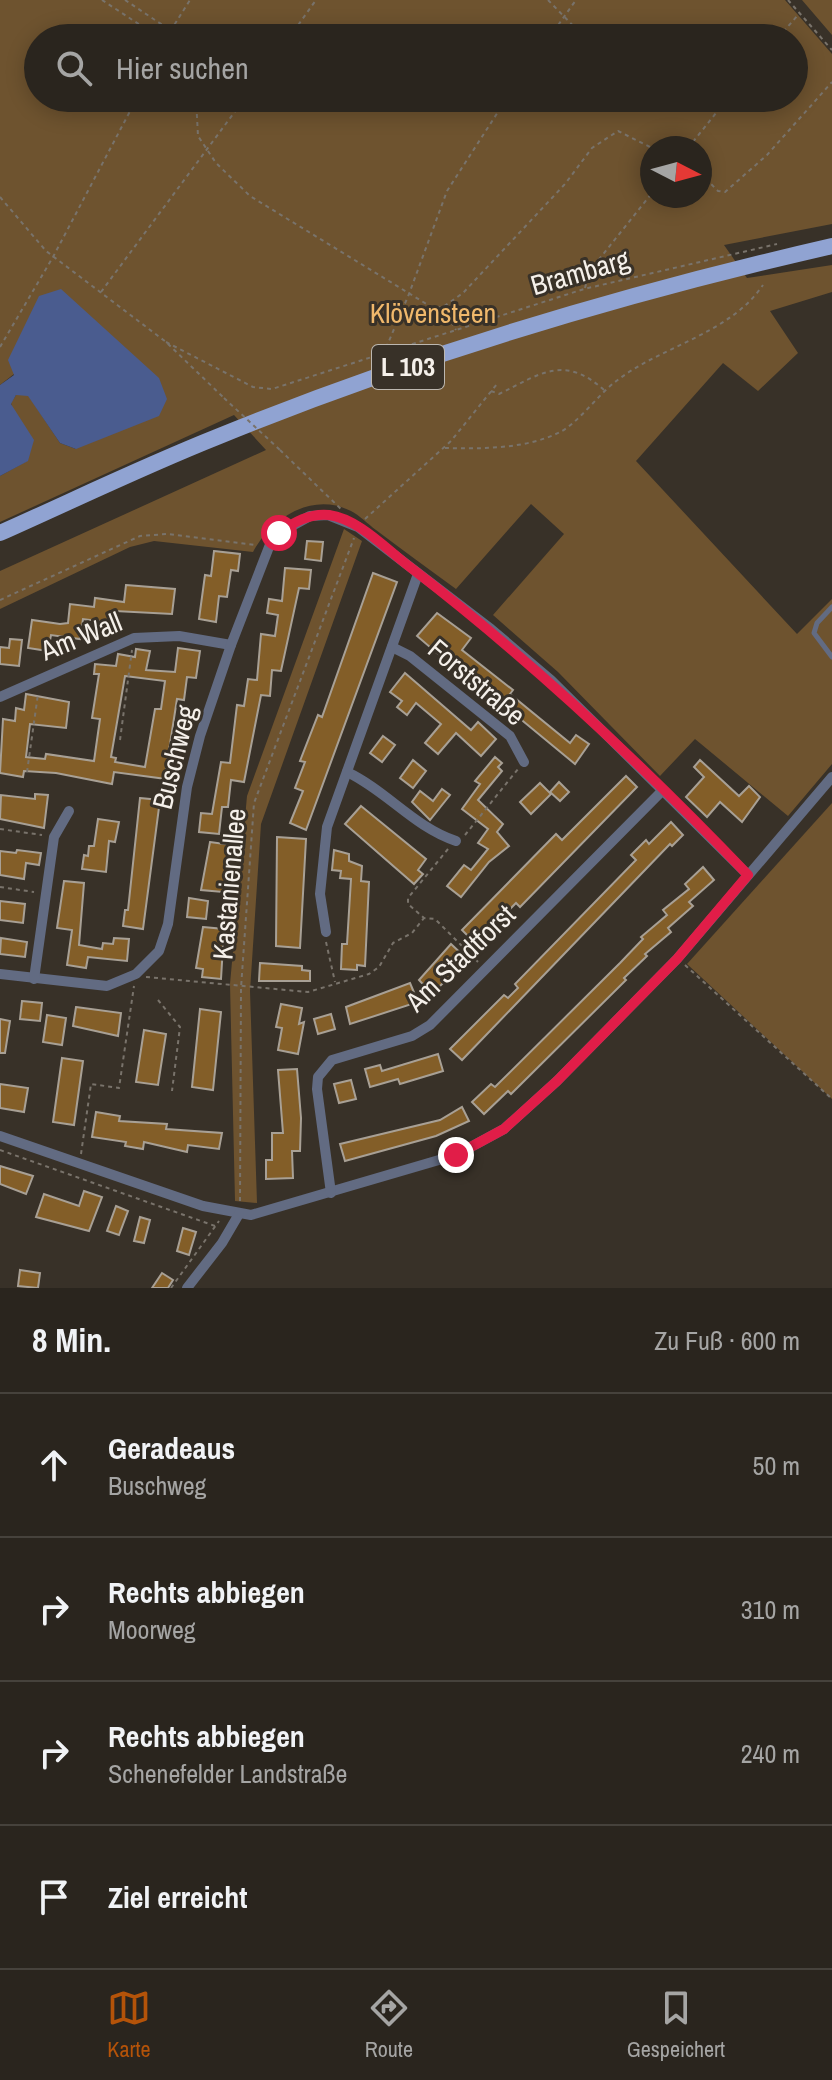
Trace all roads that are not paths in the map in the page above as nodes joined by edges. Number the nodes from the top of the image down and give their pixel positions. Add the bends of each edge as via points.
1 (832, 246) edge
2 (0, 533) edge
3 (418, 574) junction
4 (832, 607) edge
5 (231, 645) junction
6 (392, 647) junction
7 (832, 657) edge
8 (0, 697) edge
9 (524, 762) road end
10 (347, 772) junction
11 (832, 777) edge
12 (663, 790) junction
13 (69, 811) dead end
14 (456, 841) road end
15 (748, 875) junction
16 (326, 932) road end
17 (0, 974) edge
18 (34, 979) junction
19 (0, 1136) edge
20 (331, 1193) junction
21 (239, 1214) junction
22 (187, 1288) edge

1 - 2 main road, L 103 via 519,330 406,367 217,437
3 - 5 street, Buschweg via 346,520 310,516 279,533 269,547
3 - 6 street, Forststraße
3 - 12 street, Buschweg via 551,680
4 - 7 lane via 814,633
5 - 8 street, Am Wall via 168,635 134,638
5 - 18 street, Buschweg via 187,787 166,937 150,964 107,986
6 - 9 street, Forststraße via 510,736
6 - 10 street, Forststraße
10 - 14 street via 367,781 431,832
10 - 16 street, Forststraße via 323,843 320,894
11 - 15 street
12 - 15 street, Buschweg
12 - 20 street, Am Stadtforst via 421,1031 324,1066 317,1089
13 - 18 street via 54,837
15 - 20 street via 677,959 504,1129 456,1155
17 - 18 street
19 - 21 street
20 - 21 street via 262,1214
21 - 22 street

